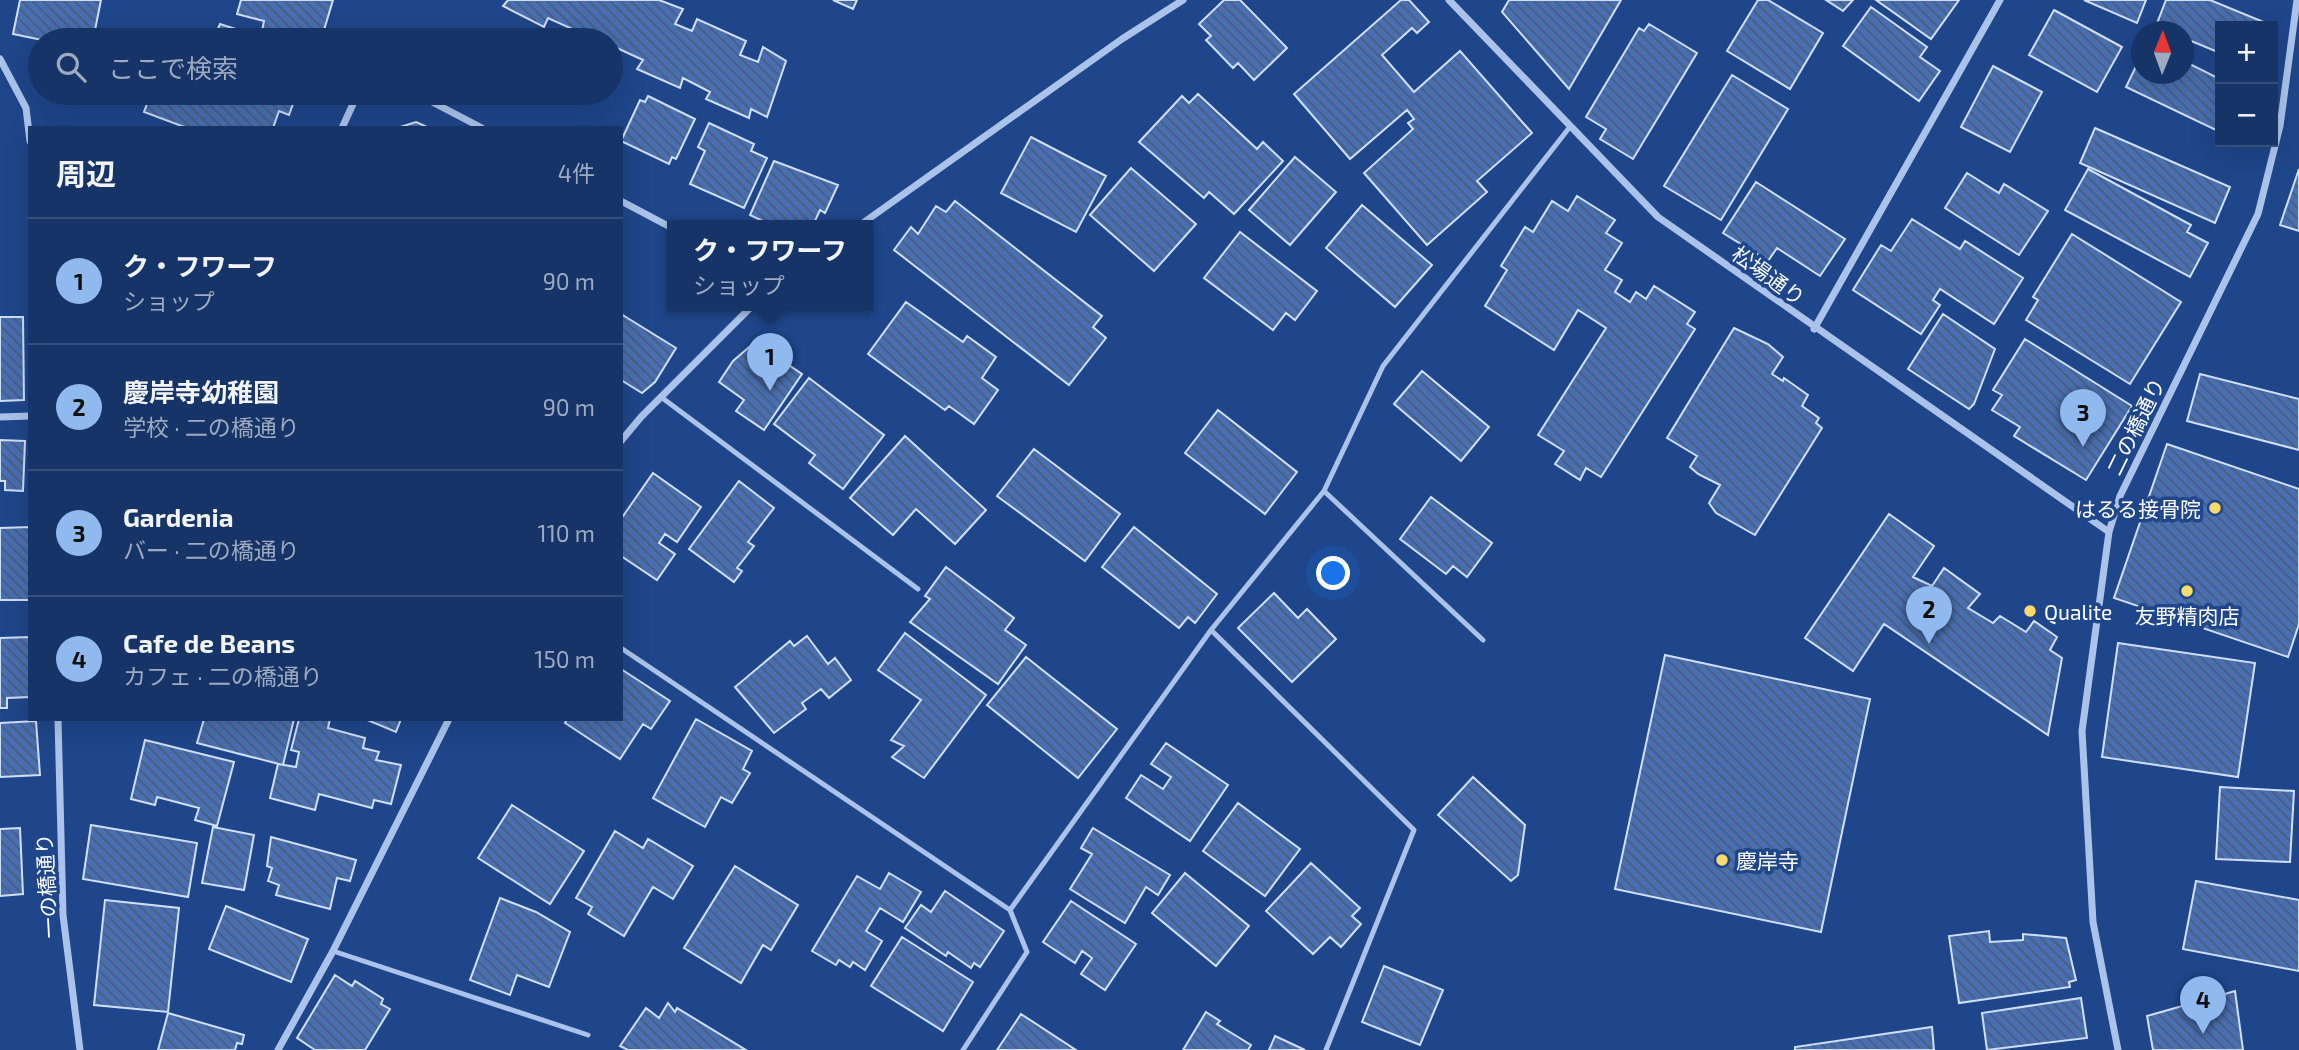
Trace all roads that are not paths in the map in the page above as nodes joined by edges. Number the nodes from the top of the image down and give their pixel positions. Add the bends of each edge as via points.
1 (1183, 0) edge
2 (1449, 0) edge
3 (2000, 0) edge
4 (2297, 0) edge
5 (0, 59) edge
6 (353, 105) edge
7 (438, 105) edge
8 (28, 126) edge
9 (343, 126) edge
10 (478, 126) edge
11 (1569, 128) junction
12 (623, 202) edge
13 (867, 220) edge
14 (667, 225) edge
15 (747, 311) edge
16 (1814, 329) junction
17 (661, 397) junction
18 (28, 416) edge
19 (0, 417) edge
20 (623, 439) edge
21 (1324, 491) junction
22 (2109, 532) junction
23 (918, 589) dead end
24 (1211, 630) junction
25 (1483, 640) dead end
26 (623, 649) edge
27 (58, 721) edge
28 (448, 721) edge
29 (1010, 910) junction
30 (333, 951) junction
31 (588, 1035) dead end
32 (80, 1050) edge
33 (278, 1050) edge
34 (963, 1050) edge
35 (1325, 1050) edge
36 (2118, 1050) edge

1 - 13 street
2 - 11 street, 松場通り
3 - 16 street
4 - 22 street, 二の橋通り via 2280,126 2258,214 2120,496
5 - 8 street via 26,108
6 - 9 street
7 - 10 street
11 - 16 street, 松場通り via 1658,217
11 - 21 lane via 1383,366
12 - 14 street
15 - 17 street
16 - 22 street, 松場通り
17 - 20 street
17 - 23 lane
18 - 19 street
21 - 24 lane
21 - 25 lane
22 - 36 street, 二の橋通り via 2082,731 2093,922
24 - 29 lane
24 - 35 lane via 1415,830
26 - 29 lane
27 - 32 street, 一の橋通り via 63,915
28 - 30 street
29 - 34 lane via 1027,952
30 - 31 lane
30 - 33 street

